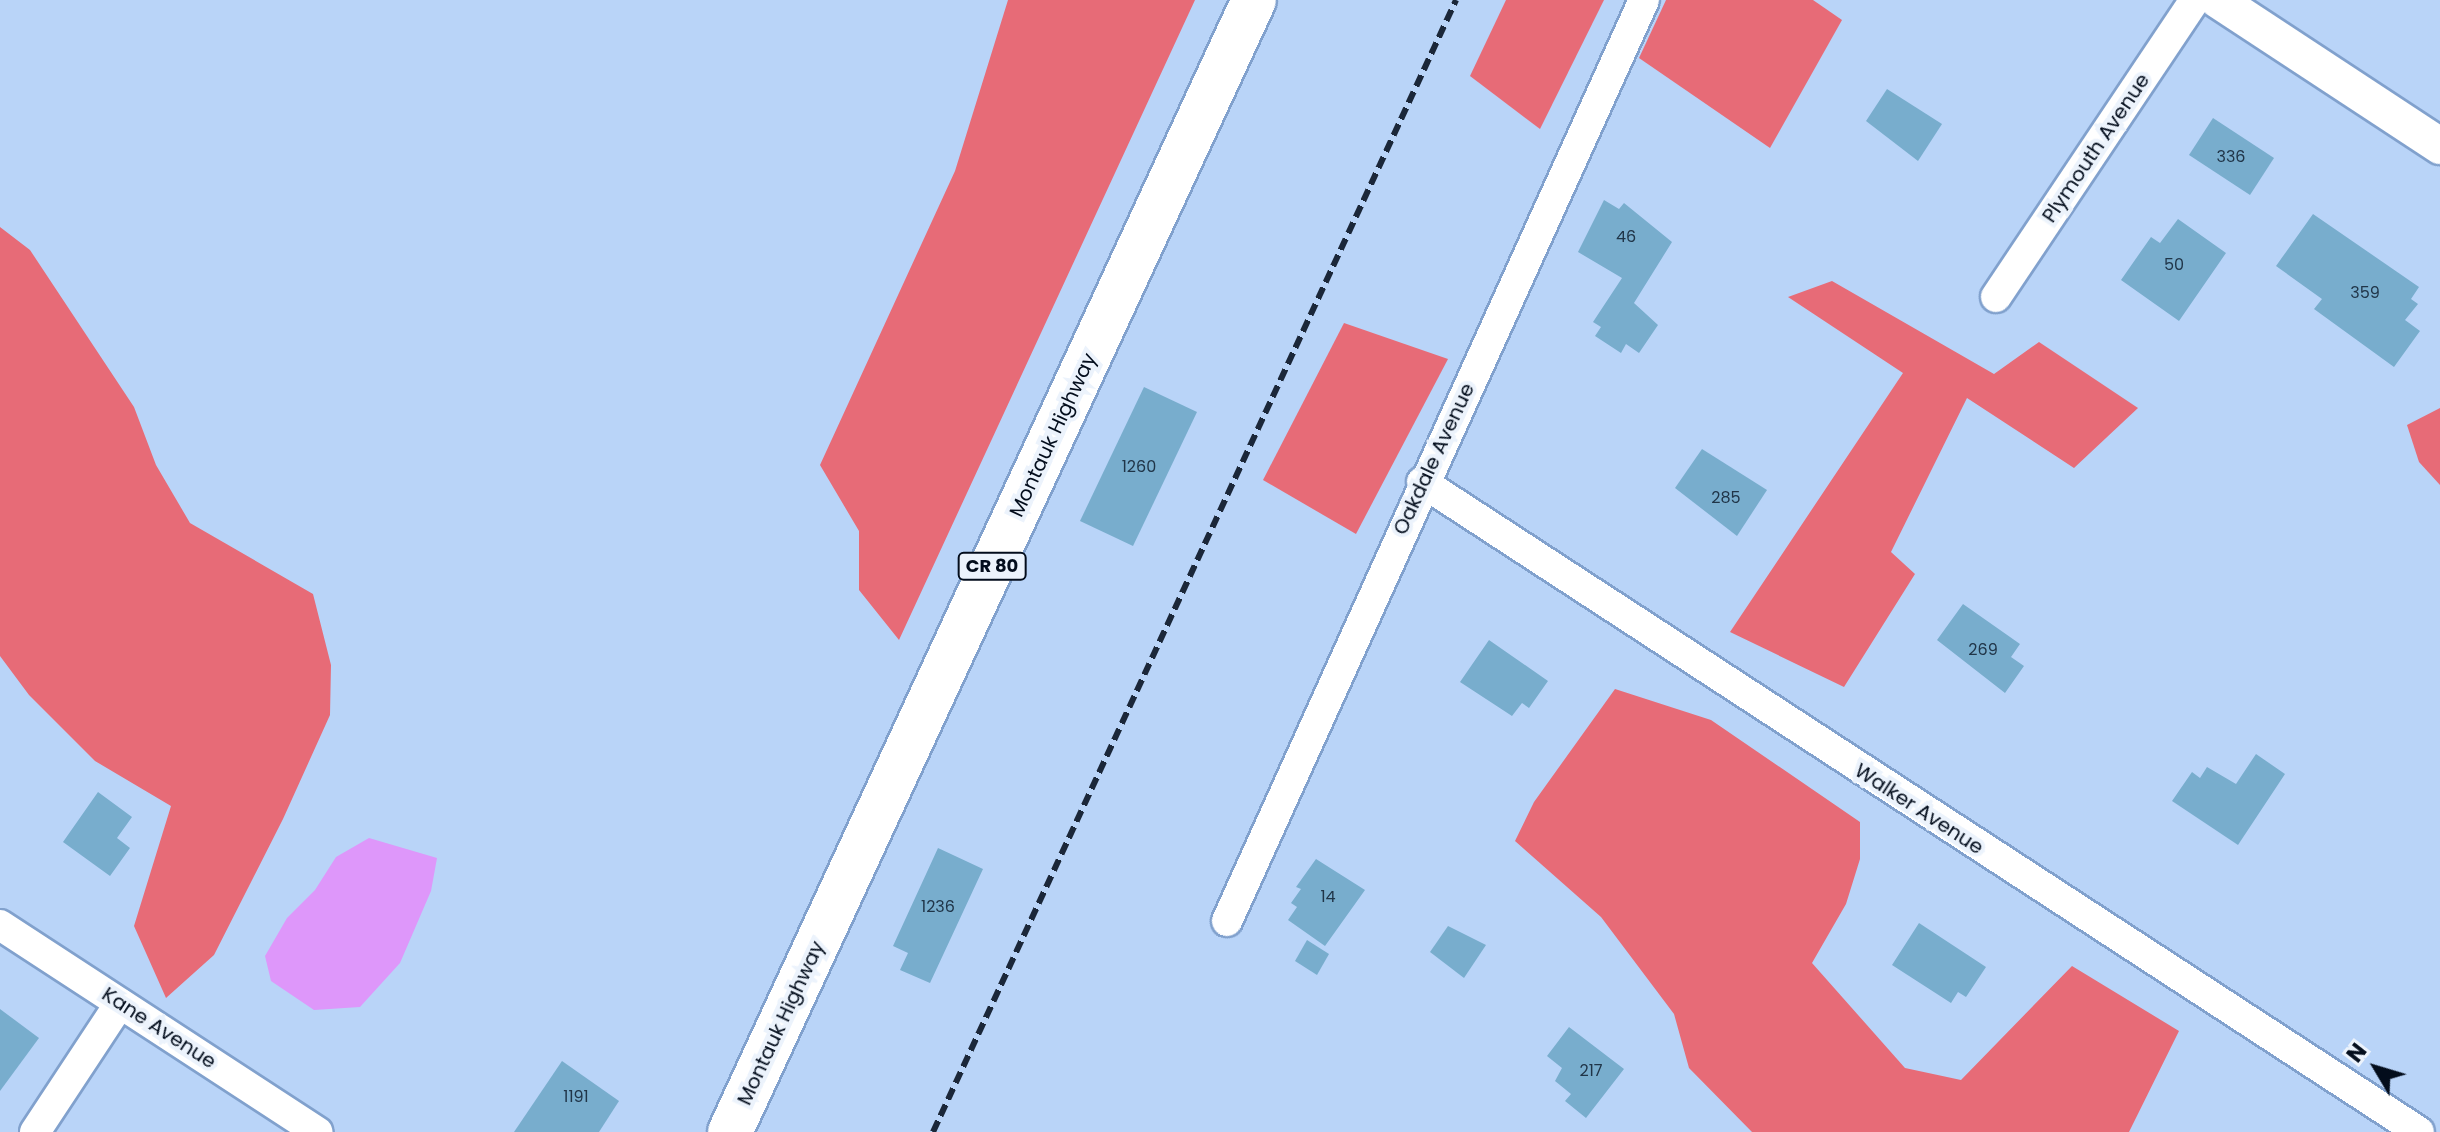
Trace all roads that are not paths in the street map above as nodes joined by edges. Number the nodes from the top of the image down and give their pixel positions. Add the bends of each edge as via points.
1 (1254, 0) edge
2 (1644, 0) edge
3 (2195, 0) edge
4 (2218, 0) edge
5 (2440, 146) edge
6 (1996, 297) dead end
7 (1422, 482) junction
8 (1227, 921) dead end
9 (0, 925) edge
10 (120, 1003) junction
11 (35, 1132) edge
12 (318, 1132) edge
13 (730, 1132) edge
14 (2419, 1132) edge

1 - 13 main road, Montauk Highway / CR 80
2 - 7 street, Oakdale Avenue via 1610,85
3 - 6 street, Plymouth Avenue
4 - 5 street
7 - 8 street, Oakdale Avenue
7 - 14 street, Walker Avenue
9 - 10 street, Kane Avenue
10 - 11 street
10 - 12 street, Kane Avenue

